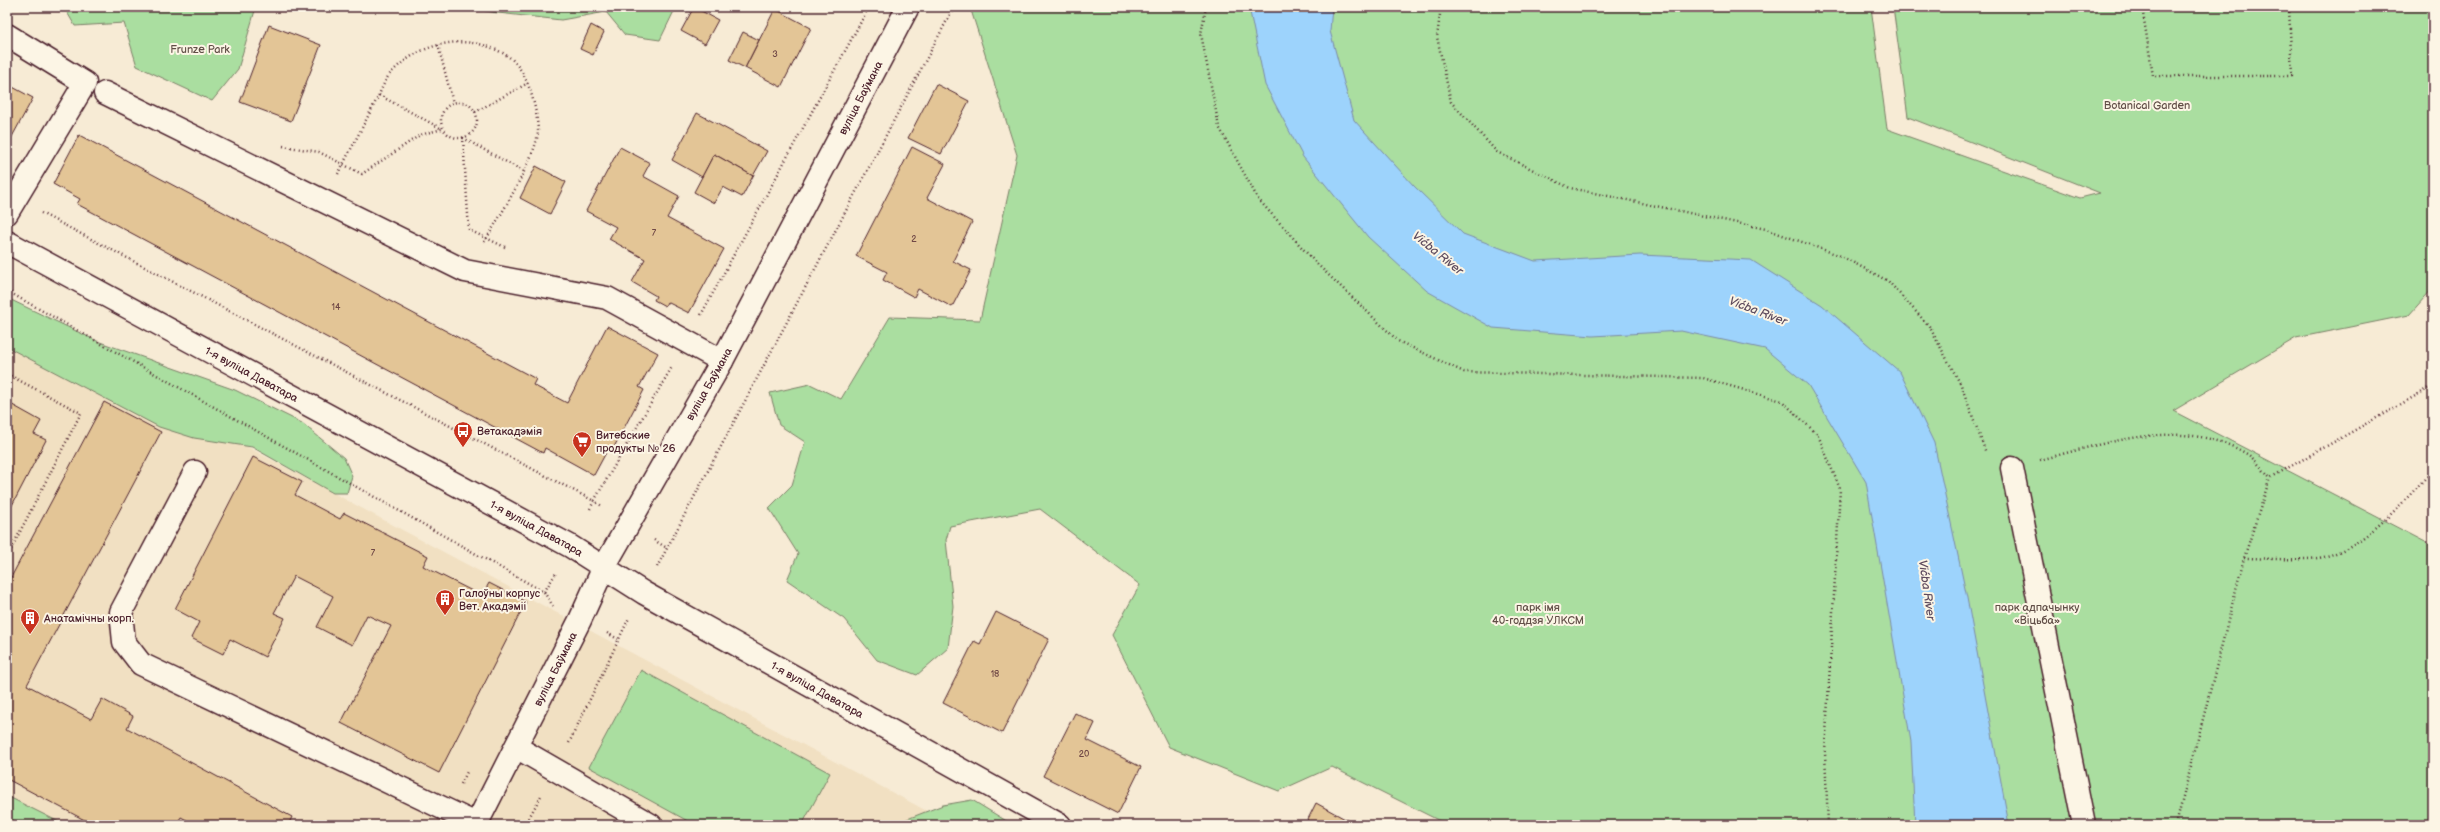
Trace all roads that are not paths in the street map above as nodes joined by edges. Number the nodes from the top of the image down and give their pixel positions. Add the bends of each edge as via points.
1 (908, 7) edge
2 (7, 35) edge
3 (105, 93) dead end
4 (7, 213) edge
5 (7, 242) edge
6 (722, 361) junction
7 (2012, 468) road end
8 (195, 472) dead end
9 (604, 567) junction
10 (516, 747) junction
11 (476, 825) edge
12 (651, 825) edge
13 (1060, 825) edge
14 (2084, 825) edge

1 - 6 street, вуліца Баўмана
2 - 4 street via 86,83
3 - 6 street via 465,271 607,298
5 - 9 street, 1-я вуліца Даватара via 563,542
6 - 9 street, вуліца Баўмана
7 - 14 street
8 - 11 street via 121,612 124,642 140,664
9 - 10 street, вуліца Баўмана
9 - 13 street, 1-я вуліца Даватара via 644,593
10 - 11 street, вуліца Баўмана
10 - 12 street

